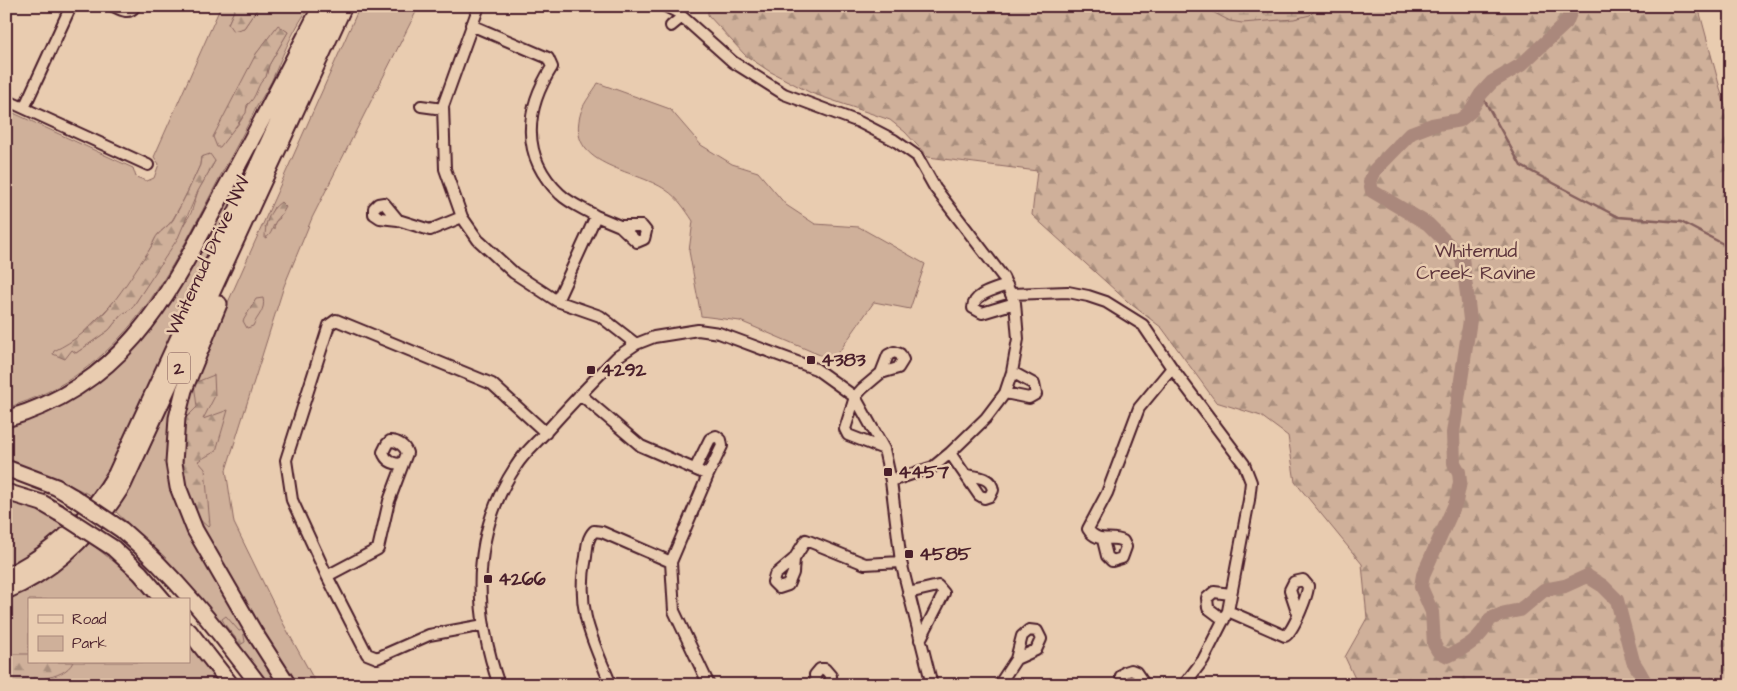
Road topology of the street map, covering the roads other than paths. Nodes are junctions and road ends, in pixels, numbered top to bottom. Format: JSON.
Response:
{"nodes":[{"id":1,"x":70,"y":6,"type":"edge"},
{"id":2,"x":113,"y":6,"type":"edge"},
{"id":3,"x":135,"y":6,"type":"edge"},
{"id":4,"x":321,"y":6,"type":"edge"},
{"id":5,"x":331,"y":6,"type":"edge"},
{"id":6,"x":344,"y":6,"type":"edge"},
{"id":7,"x":479,"y":6,"type":"edge"},
{"id":8,"x":665,"y":6,"type":"edge"},
{"id":9,"x":679,"y":11,"type":"edge"},
{"id":10,"x":471,"y":25,"type":"junction"},
{"id":11,"x":671,"y":26,"type":"dead end"},
{"id":12,"x":6,"y":100,"type":"edge"},
{"id":13,"x":300,"y":104,"type":"junction"},
{"id":14,"x":421,"y":106,"type":"dead end"},
{"id":15,"x":24,"y":108,"type":"junction"},
{"id":16,"x":443,"y":109,"type":"junction"},
{"id":17,"x":148,"y":165,"type":"dead end"},
{"id":18,"x":596,"y":216,"type":"junction"},
{"id":19,"x":462,"y":217,"type":"junction"},
{"id":20,"x":398,"y":220,"type":"dead end"},
{"id":21,"x":620,"y":226,"type":"dead end"},
{"id":22,"x":1011,"y":294,"type":"junction"},
{"id":23,"x":557,"y":301,"type":"junction"},
{"id":24,"x":636,"y":344,"type":"junction"},
{"id":25,"x":1172,"y":368,"type":"junction"},
{"id":26,"x":1012,"y":372,"type":"junction"},
{"id":27,"x":881,"y":373,"type":"dead end"},
{"id":28,"x":1005,"y":393,"type":"junction"},
{"id":29,"x":580,"y":394,"type":"junction"},
{"id":30,"x":855,"y":398,"type":"junction"},
{"id":31,"x":6,"y":419,"type":"edge"},
{"id":32,"x":546,"y":433,"type":"junction"},
{"id":33,"x":884,"y":449,"type":"junction"},
{"id":34,"x":950,"y":453,"type":"junction"},
{"id":35,"x":402,"y":464,"type":"dead end"},
{"id":36,"x":6,"y":468,"type":"edge"},
{"id":37,"x":695,"y":468,"type":"junction"},
{"id":38,"x":708,"y":475,"type":"junction"},
{"id":39,"x":966,"y":475,"type":"dead end"},
{"id":40,"x":891,"y":482,"type":"junction"},
{"id":41,"x":6,"y":492,"type":"edge"},
{"id":42,"x":1103,"y":540,"type":"dead end"},
{"id":43,"x":794,"y":559,"type":"dead end"},
{"id":44,"x":671,"y":562,"type":"junction"},
{"id":45,"x":902,"y":562,"type":"junction"},
{"id":46,"x":6,"y":576,"type":"edge"},
{"id":47,"x":327,"y":576,"type":"junction"},
{"id":48,"x":6,"y":591,"type":"edge"},
{"id":49,"x":908,"y":593,"type":"junction"},
{"id":50,"x":1232,"y":594,"type":"junction"},
{"id":51,"x":161,"y":598,"type":"edge"},
{"id":52,"x":1298,"y":614,"type":"dead end"},
{"id":53,"x":1226,"y":616,"type":"junction"},
{"id":54,"x":484,"y":625,"type":"junction"},
{"id":55,"x":190,"y":632,"type":"edge"},
{"id":56,"x":920,"y":640,"type":"junction"},
{"id":57,"x":1016,"y":659,"type":"dead end"},
{"id":58,"x":231,"y":685,"type":"edge"},
{"id":59,"x":259,"y":685,"type":"edge"},
{"id":60,"x":288,"y":685,"type":"edge"},
{"id":61,"x":499,"y":685,"type":"edge"},
{"id":62,"x":611,"y":685,"type":"edge"},
{"id":63,"x":710,"y":685,"type":"edge"},
{"id":64,"x":816,"y":685,"type":"edge"},
{"id":65,"x":830,"y":685,"type":"edge"},
{"id":66,"x":932,"y":685,"type":"edge"},
{"id":67,"x":999,"y":685,"type":"edge"},
{"id":68,"x":1124,"y":685,"type":"edge"},
{"id":69,"x":1145,"y":685,"type":"edge"},
{"id":70,"x":1184,"y":685,"type":"edge"}],
"edges":[{"from":1,"to":15,"type":"street"},
{"from":2,"to":3,"type":"street"},
{"from":4,"to":31,"type":"highway","name":"Whitemud Drive NW"},
{"from":5,"to":46,"type":"highway"},
{"from":6,"to":13,"type":"highway","name":"Whitemud Drive NW","number":"2"},
{"from":7,"to":10,"type":"street"},
{"from":8,"to":9,"type":"street"},
{"from":9,"to":11,"type":"street"},
{"from":9,"to":22,"type":"street"},
{"from":10,"to":16,"type":"street"},
{"from":10,"to":18,"type":"street"},
{"from":12,"to":15,"type":"street"},
{"from":13,"to":48,"type":"highway","name":"Whitemud Drive NW","number":"2"},
{"from":13,"to":60,"type":"highway"},
{"from":14,"to":16,"type":"street"},
{"from":15,"to":17,"type":"street"},
{"from":16,"to":19,"type":"street"},
{"from":18,"to":21,"type":"street"},
{"from":18,"to":23,"type":"street"},
{"from":19,"to":20,"type":"street"},
{"from":19,"to":23,"type":"street"},
{"from":22,"to":25,"type":"street"},
{"from":22,"to":26,"type":"street"},
{"from":23,"to":24,"type":"street"},
{"from":24,"to":29,"type":"street"},
{"from":24,"to":30,"type":"street"},
{"from":25,"to":42,"type":"street"},
{"from":25,"to":50,"type":"street"},
{"from":26,"to":28,"type":"street"},
{"from":26,"to":28,"type":"street"},
{"from":27,"to":30,"type":"street"},
{"from":28,"to":34,"type":"street"},
{"from":29,"to":32,"type":"street"},
{"from":29,"to":37,"type":"street"},
{"from":30,"to":33,"type":"street"},
{"from":30,"to":33,"type":"street"},
{"from":32,"to":47,"type":"street"},
{"from":32,"to":54,"type":"street"},
{"from":33,"to":40,"type":"street"},
{"from":34,"to":39,"type":"street"},
{"from":34,"to":40,"type":"street"},
{"from":35,"to":47,"type":"street"},
{"from":36,"to":59,"type":"highway","bridge":true},
{"from":37,"to":38,"type":"street"},
{"from":37,"to":38,"type":"street"},
{"from":38,"to":44,"type":"street"},
{"from":40,"to":45,"type":"street"},
{"from":41,"to":51,"type":"highway","bridge":true},
{"from":43,"to":45,"type":"street"},
{"from":44,"to":62,"type":"street"},
{"from":44,"to":63,"type":"street"},
{"from":45,"to":49,"type":"street"},
{"from":47,"to":54,"type":"street"},
{"from":49,"to":56,"type":"street"},
{"from":49,"to":56,"type":"street"},
{"from":50,"to":53,"type":"street"},
{"from":50,"to":53,"type":"street"},
{"from":52,"to":53,"type":"street"},
{"from":53,"to":70,"type":"street"},
{"from":54,"to":61,"type":"street"},
{"from":55,"to":58,"type":"highway"},
{"from":56,"to":66,"type":"street"},
{"from":57,"to":67,"type":"street"},
{"from":64,"to":65,"type":"street"},
{"from":68,"to":69,"type":"street"}]}
